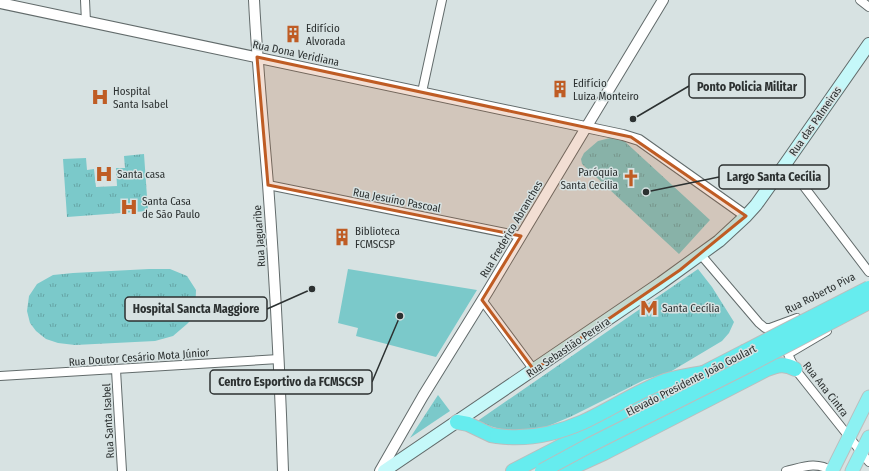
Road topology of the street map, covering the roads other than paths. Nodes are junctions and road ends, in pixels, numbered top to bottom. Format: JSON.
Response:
{"nodes":[{"id":1,"x":85,"y":0,"type":"edge"},
{"id":2,"x":254,"y":0,"type":"edge"},
{"id":3,"x":442,"y":0,"type":"edge"},
{"id":4,"x":664,"y":0,"type":"edge"},
{"id":5,"x":860,"y":0,"type":"edge"},
{"id":6,"x":0,"y":3,"type":"edge"},
{"id":7,"x":869,"y":7,"type":"edge"},
{"id":8,"x":86,"y":22,"type":"junction"},
{"id":9,"x":869,"y":44,"type":"edge"},
{"id":10,"x":257,"y":57,"type":"junction"},
{"id":11,"x":422,"y":92,"type":"junction"},
{"id":12,"x":587,"y":126,"type":"junction"},
{"id":13,"x":786,"y":163,"type":"junction"},
{"id":14,"x":268,"y":185,"type":"junction"},
{"id":15,"x":746,"y":216,"type":"junction"},
{"id":16,"x":521,"y":236,"type":"junction"},
{"id":17,"x":701,"y":255,"type":"junction"},
{"id":18,"x":869,"y":272,"type":"edge"},
{"id":19,"x":869,"y":280,"type":"edge"},
{"id":20,"x":869,"y":288,"type":"edge"},
{"id":21,"x":482,"y":300,"type":"junction"},
{"id":22,"x":869,"y":302,"type":"edge"},
{"id":23,"x":869,"y":308,"type":"edge"},
{"id":24,"x":789,"y":321,"type":"junction"},
{"id":25,"x":788,"y":354,"type":"junction"},
{"id":26,"x":279,"y":359,"type":"junction"},
{"id":27,"x":795,"y":369,"type":"junction"},
{"id":28,"x":116,"y":370,"type":"junction"},
{"id":29,"x":534,"y":370,"type":"junction"},
{"id":30,"x":704,"y":373,"type":"junction"},
{"id":31,"x":0,"y":376,"type":"edge"},
{"id":32,"x":869,"y":397,"type":"edge"},
{"id":33,"x":457,"y":422,"type":"junction"},
{"id":34,"x":445,"y":430,"type":"junction"},
{"id":35,"x":850,"y":436,"type":"junction"},
{"id":36,"x":869,"y":437,"type":"edge"},
{"id":37,"x":865,"y":457,"type":"edge"},
{"id":38,"x":122,"y":471,"type":"edge"},
{"id":39,"x":283,"y":471,"type":"edge"},
{"id":40,"x":380,"y":471,"type":"edge"},
{"id":41,"x":384,"y":471,"type":"edge"},
{"id":42,"x":399,"y":471,"type":"edge"},
{"id":43,"x":514,"y":471,"type":"edge"},
{"id":44,"x":542,"y":471,"type":"edge"},
{"id":45,"x":560,"y":471,"type":"edge"},
{"id":46,"x":786,"y":471,"type":"edge"},
{"id":47,"x":832,"y":471,"type":"edge"},
{"id":48,"x":852,"y":471,"type":"edge"}],
"edges":[{"from":1,"to":8,"type":"street"},
{"from":2,"to":10,"type":"street","name":"Rua Jaguaribe"},
{"from":3,"to":11,"type":"street"},
{"from":4,"to":12,"type":"street","name":"Rua Frederico Abranches"},
{"from":5,"to":7,"type":"street"},
{"from":6,"to":8,"type":"street","name":"Rua Dona Veridiana"},
{"from":8,"to":10,"type":"street","name":"Rua Dona Veridiana"},
{"from":9,"to":13,"type":"main road","name":"Rua das Palmeiras"},
{"from":10,"to":11,"type":"street","name":"Rua Dona Veridiana"},
{"from":10,"to":14,"type":"street","name":"Rua Jaguaribe"},
{"from":11,"to":12,"type":"street","name":"Rua Dona Veridiana"},
{"from":12,"to":15,"type":"street","name":"Rua Dona Veridiana"},
{"from":12,"to":16,"type":"street","name":"Rua Frederico Abranches"},
{"from":13,"to":15,"type":"main road","name":"Rua das Palmeiras"},
{"from":13,"to":18,"type":"street"},
{"from":14,"to":16,"type":"street","name":"Rua Jesuíno Pascoal"},
{"from":14,"to":26,"type":"street","name":"Rua Jaguaribe"},
{"from":15,"to":17,"type":"main road","name":"Rua Sebastião Pereira"},
{"from":16,"to":21,"type":"street","name":"Rua Frederico Abranches"},
{"from":17,"to":24,"type":"street","name":"Rua Roberto Piva"},
{"from":17,"to":29,"type":"main road","name":"Rua Sebastião Pereira"},
{"from":19,"to":24,"type":"street","name":"Rua Roberto Piva"},
{"from":20,"to":30,"type":"highway","name":"Elevado Presidente João Goulart","bridge":true},
{"from":21,"to":29,"type":"street"},
{"from":21,"to":40,"type":"street","name":"Rua Frederico Abranches"},
{"from":22,"to":44,"type":"highway","name":"Elevado Presidente João Goulart","bridge":true},
{"from":23,"to":25,"type":"street"},
{"from":24,"to":25,"type":"street","name":"Rua Ana Cintra"},
{"from":25,"to":27,"type":"street","name":"Rua Ana Cintra"},
{"from":26,"to":28,"type":"street","name":"Rua Doutor Cesário Mota Júnior"},
{"from":26,"to":39,"type":"street","name":"Rua Jaguaribe"},
{"from":27,"to":35,"type":"street","name":"Rua Ana Cintra"},
{"from":27,"to":45,"type":"highway"},
{"from":28,"to":31,"type":"street","name":"Rua Doutor Cesário Mota Júnior"},
{"from":28,"to":38,"type":"street","name":"Rua Santa Isabel"},
{"from":29,"to":33,"type":"main road","name":"Rua Sebastião Pereira"},
{"from":30,"to":33,"type":"highway","bridge":true},
{"from":30,"to":43,"type":"highway","name":"Elevado Presidente João Goulart"},
{"from":32,"to":35,"type":"main road"},
{"from":33,"to":34,"type":"main road","name":"Rua Sebastião Pereira"},
{"from":34,"to":41,"type":"main road","name":"Rua Sebastião Pereira"},
{"from":34,"to":42,"type":"main road"},
{"from":35,"to":37,"type":"street","name":"Rua Ana Cintra"},
{"from":35,"to":47,"type":"main road"},
{"from":36,"to":37,"type":"main road"},
{"from":37,"to":48,"type":"main road"},
{"from":46,"to":47,"type":"street"}]}
